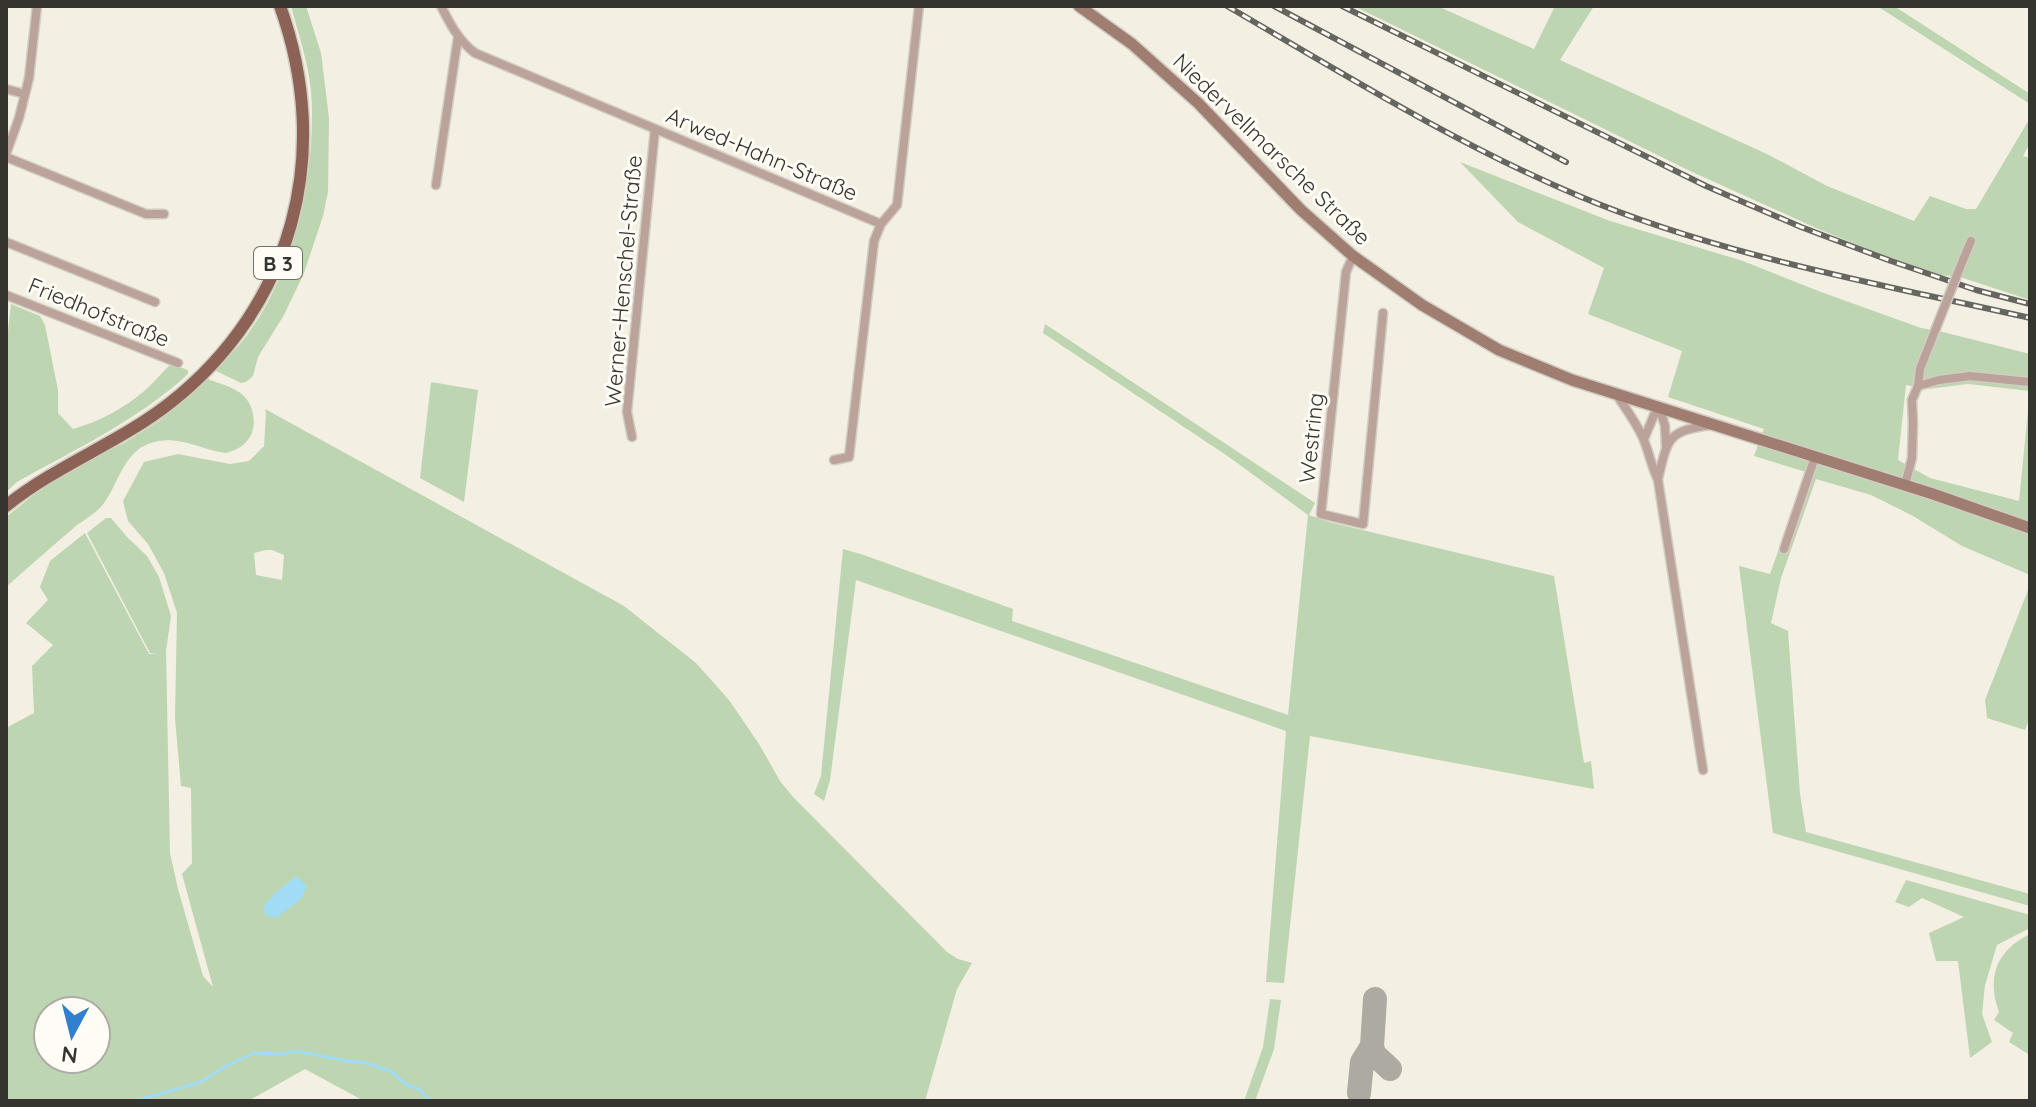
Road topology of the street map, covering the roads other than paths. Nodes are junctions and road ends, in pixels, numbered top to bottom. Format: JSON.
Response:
{"nodes":[{"id":1,"x":37,"y":6,"type":"edge"},
{"id":2,"x":280,"y":6,"type":"edge"},
{"id":3,"x":441,"y":6,"type":"edge"},
{"id":4,"x":919,"y":6,"type":"edge"},
{"id":5,"x":1079,"y":6,"type":"edge"},
{"id":6,"x":458,"y":37,"type":"junction"},
{"id":7,"x":6,"y":89,"type":"edge"},
{"id":8,"x":25,"y":94,"type":"junction"},
{"id":9,"x":655,"y":129,"type":"junction"},
{"id":10,"x":6,"y":155,"type":"edge"},
{"id":11,"x":436,"y":185,"type":"dead end"},
{"id":12,"x":164,"y":214,"type":"dead end"},
{"id":13,"x":881,"y":224,"type":"junction"},
{"id":14,"x":1971,"y":241,"type":"dead end"},
{"id":15,"x":6,"y":242,"type":"edge"},
{"id":16,"x":1353,"y":256,"type":"junction"},
{"id":17,"x":6,"y":295,"type":"edge"},
{"id":18,"x":155,"y":302,"type":"dead end"},
{"id":19,"x":1383,"y":313,"type":"dead end"},
{"id":20,"x":178,"y":363,"type":"dead end"},
{"id":21,"x":2030,"y":382,"type":"edge"},
{"id":22,"x":1918,"y":386,"type":"junction"},
{"id":23,"x":1616,"y":394,"type":"junction"},
{"id":24,"x":1660,"y":409,"type":"junction"},
{"id":25,"x":1712,"y":425,"type":"junction"},
{"id":26,"x":632,"y":437,"type":"dead end"},
{"id":27,"x":1644,"y":439,"type":"junction"},
{"id":28,"x":1666,"y":446,"type":"junction"},
{"id":29,"x":1815,"y":457,"type":"junction"},
{"id":30,"x":834,"y":460,"type":"dead end"},
{"id":31,"x":1658,"y":480,"type":"junction"},
{"id":32,"x":1905,"y":485,"type":"junction"},
{"id":33,"x":6,"y":506,"type":"edge"},
{"id":34,"x":2030,"y":528,"type":"edge"},
{"id":35,"x":1784,"y":549,"type":"dead end"},
{"id":36,"x":1703,"y":770,"type":"dead end"}],
"edges":[{"from":1,"to":8,"type":"street"},
{"from":2,"to":33,"type":"main road","number":"B 3"},
{"from":3,"to":6,"type":"street","name":"Arwed-Hahn-Straße"},
{"from":4,"to":13,"type":"street"},
{"from":5,"to":16,"type":"main road","name":"Niedervellmarsche Straße"},
{"from":6,"to":9,"type":"street","name":"Arwed-Hahn-Straße"},
{"from":6,"to":11,"type":"street"},
{"from":7,"to":8,"type":"street"},
{"from":8,"to":10,"type":"street"},
{"from":9,"to":13,"type":"street","name":"Arwed-Hahn-Straße"},
{"from":9,"to":26,"type":"street","name":"Werner-Henschel-Straße"},
{"from":10,"to":12,"type":"street"},
{"from":13,"to":30,"type":"street"},
{"from":14,"to":22,"type":"street","bridge":true},
{"from":15,"to":18,"type":"street"},
{"from":16,"to":19,"type":"street","name":"Westring"},
{"from":16,"to":23,"type":"main road","name":"Niedervellmarsche Straße"},
{"from":17,"to":20,"type":"street","name":"Friedhofstraße"},
{"from":21,"to":22,"type":"street"},
{"from":22,"to":32,"type":"street"},
{"from":23,"to":24,"type":"main road","name":"Niedervellmarsche Straße"},
{"from":23,"to":27,"type":"street"},
{"from":24,"to":25,"type":"main road","name":"Niedervellmarsche Straße"},
{"from":24,"to":27,"type":"street"},
{"from":24,"to":28,"type":"street"},
{"from":25,"to":28,"type":"street"},
{"from":25,"to":29,"type":"main road","name":"Niedervellmarsche Straße"},
{"from":27,"to":31,"type":"street"},
{"from":28,"to":31,"type":"street"},
{"from":29,"to":32,"type":"main road","name":"Niedervellmarsche Straße"},
{"from":29,"to":35,"type":"street"},
{"from":31,"to":36,"type":"street"},
{"from":32,"to":34,"type":"main road","name":"Niedervellmarsche Straße"}]}
